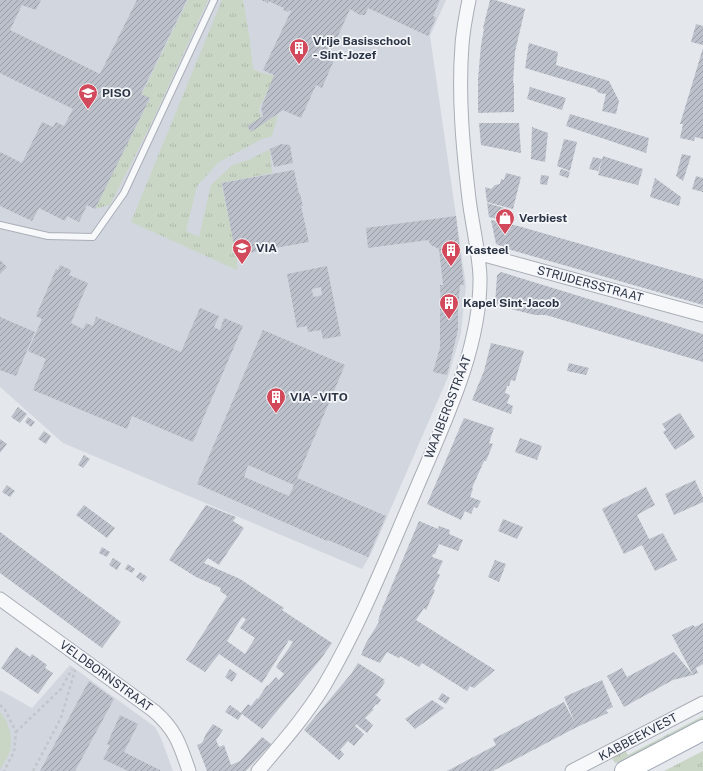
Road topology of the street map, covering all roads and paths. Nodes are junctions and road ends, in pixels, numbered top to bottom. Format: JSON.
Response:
{"nodes":[{"id":1,"x":214,"y":0,"type":"edge"},
{"id":2,"x":469,"y":0,"type":"edge"},
{"id":3,"x":0,"y":225,"type":"edge"},
{"id":4,"x":477,"y":253,"type":"junction"},
{"id":5,"x":703,"y":315,"type":"edge"},
{"id":6,"x":0,"y":599,"type":"edge"},
{"id":7,"x":79,"y":656,"type":"junction"},
{"id":8,"x":703,"y":703,"type":"edge"},
{"id":9,"x":0,"y":706,"type":"edge"},
{"id":10,"x":703,"y":730,"type":"edge"},
{"id":11,"x":16,"y":732,"type":"junction"},
{"id":12,"x":703,"y":740,"type":"edge"},
{"id":13,"x":4,"y":771,"type":"edge"},
{"id":14,"x":33,"y":771,"type":"edge"},
{"id":15,"x":189,"y":771,"type":"edge"},
{"id":16,"x":258,"y":771,"type":"edge"},
{"id":17,"x":572,"y":771,"type":"edge"},
{"id":18,"x":625,"y":771,"type":"edge"},
{"id":19,"x":644,"y":771,"type":"edge"}],
"edges":[{"from":1,"to":3,"type":"lane"},
{"from":2,"to":4,"type":"street","name":"WAAIBERGSTRAAT"},
{"from":4,"to":5,"type":"street","name":"STRIJDERSSTRAAT"},
{"from":4,"to":16,"type":"street","name":"WAAIBERGSTRAAT"},
{"from":6,"to":7,"type":"street","name":"VELDBORNSTRAAT"},
{"from":7,"to":11,"type":"path"},
{"from":7,"to":14,"type":"path"},
{"from":7,"to":15,"type":"street","name":"VELDBORNSTRAAT"},
{"from":8,"to":17,"type":"street","name":"KABBEEKVEST"},
{"from":9,"to":11,"type":"path"},
{"from":10,"to":18,"type":"main road","name":"KABBEEKVEST"},
{"from":11,"to":13,"type":"path"},
{"from":12,"to":19,"type":"main road"}]}
